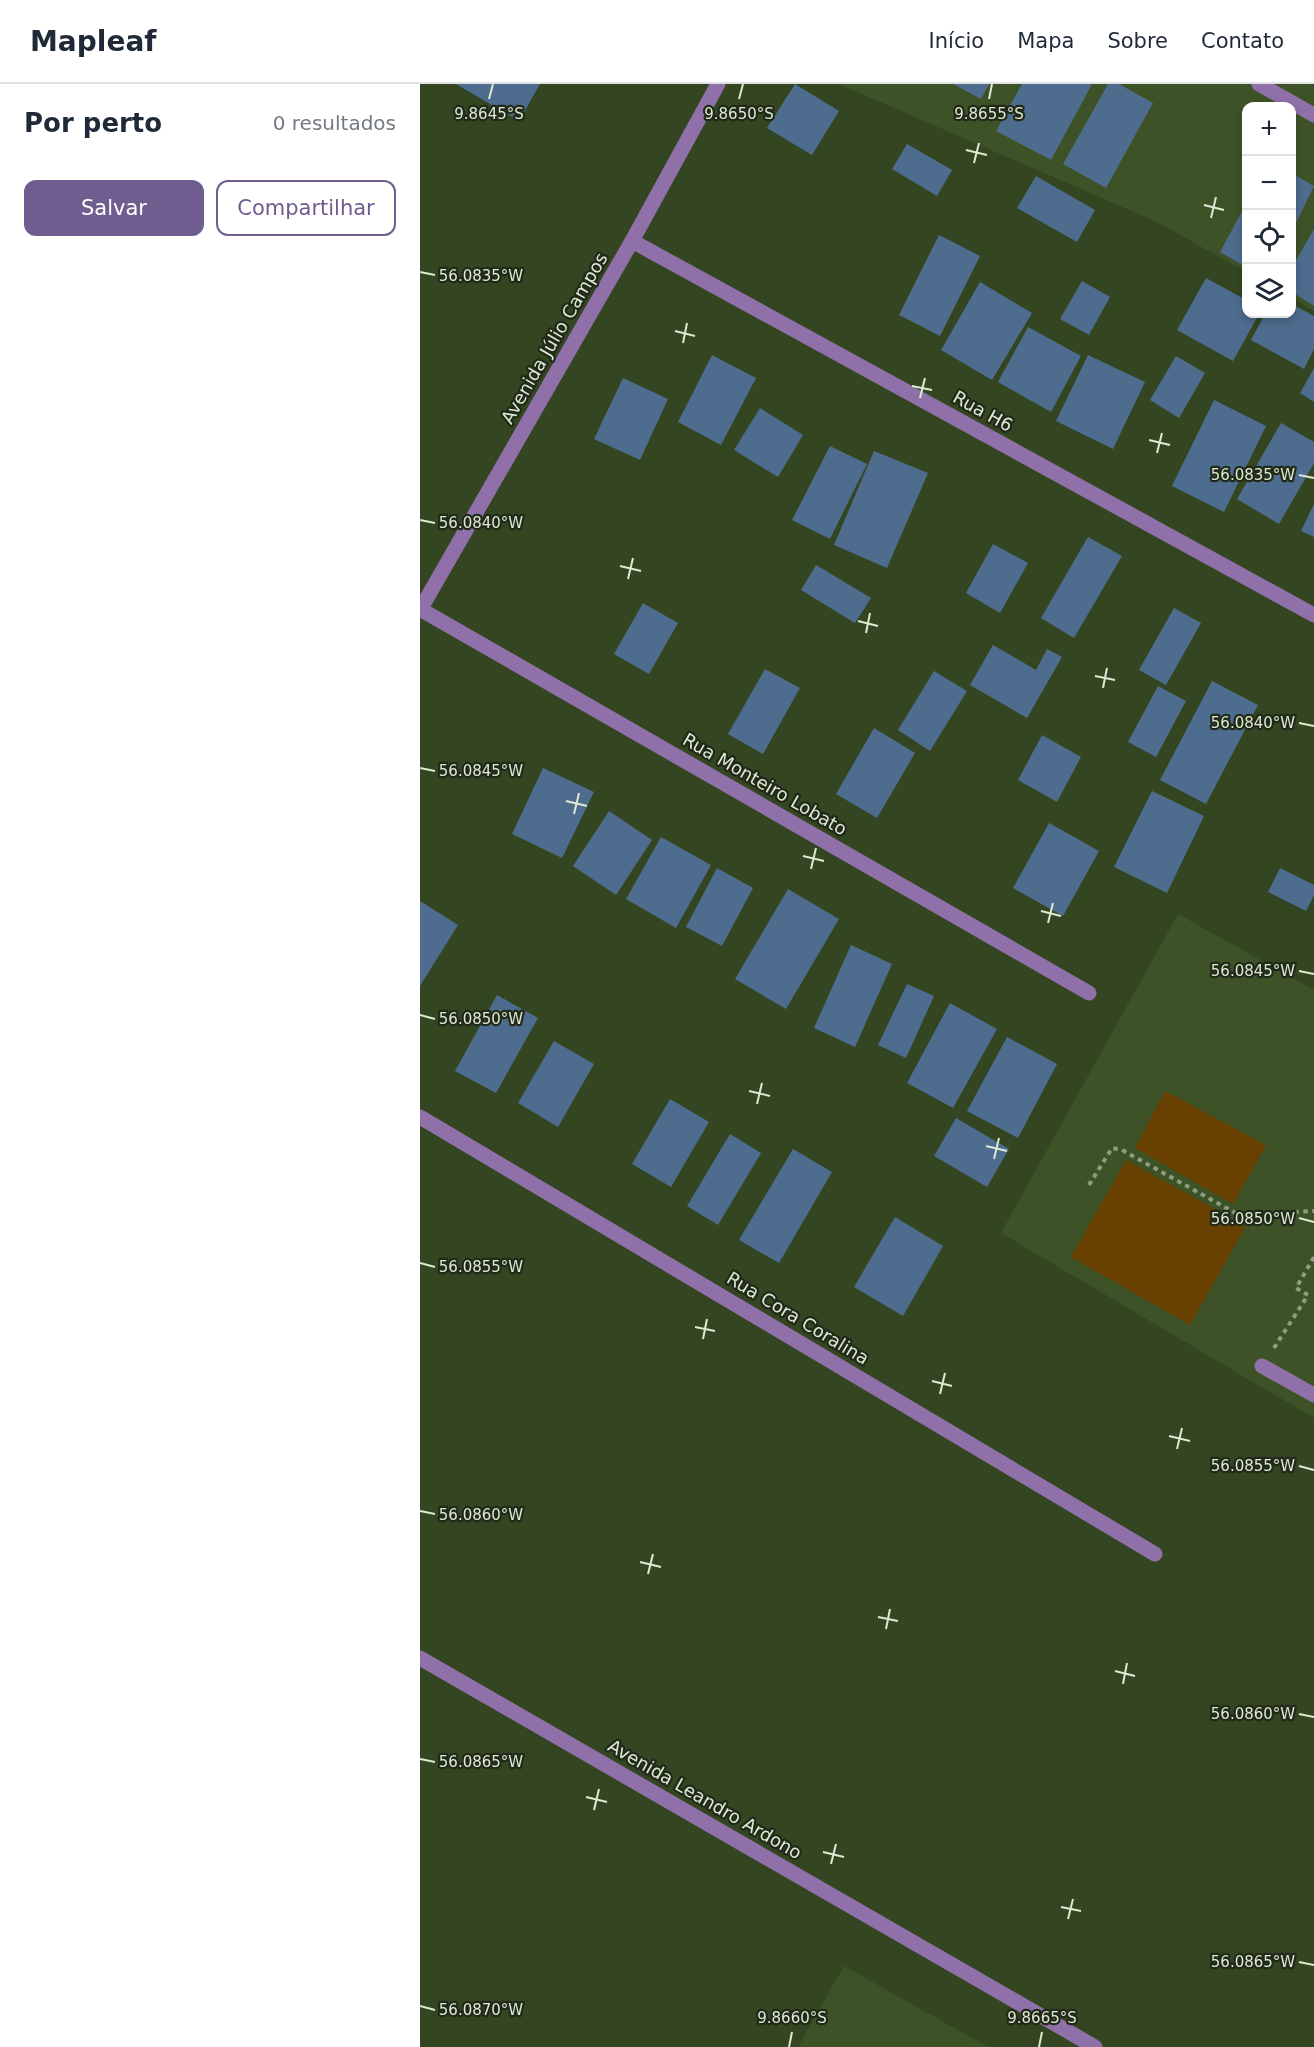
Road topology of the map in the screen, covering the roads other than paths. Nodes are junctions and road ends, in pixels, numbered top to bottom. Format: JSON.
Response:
{"nodes":[{"id":1,"x":718,"y":84,"type":"edge"},
{"id":2,"x":1259,"y":84,"type":"edge"},
{"id":3,"x":1314,"y":115,"type":"edge"},
{"id":4,"x":632,"y":241,"type":"junction"},
{"id":5,"x":420,"y":610,"type":"edge"},
{"id":6,"x":1314,"y":615,"type":"edge"},
{"id":7,"x":1089,"y":993,"type":"dead end"},
{"id":8,"x":420,"y":1117,"type":"edge"},
{"id":9,"x":1262,"y":1366,"type":"road end"},
{"id":10,"x":1314,"y":1395,"type":"edge"},
{"id":11,"x":1155,"y":1554,"type":"dead end"},
{"id":12,"x":420,"y":1658,"type":"edge"},
{"id":13,"x":1095,"y":2047,"type":"edge"}],
"edges":[{"from":1,"to":4,"type":"street","name":"Avenida Júlio Campos"},
{"from":2,"to":3,"type":"street"},
{"from":4,"to":5,"type":"street","name":"Avenida Júlio Campos"},
{"from":4,"to":6,"type":"street","name":"Rua H6"},
{"from":5,"to":7,"type":"street","name":"Rua Monteiro Lobato"},
{"from":8,"to":11,"type":"street","name":"Rua Cora Coralina"},
{"from":9,"to":10,"type":"street"},
{"from":12,"to":13,"type":"street","name":"Avenida Leandro Ardono"}]}
